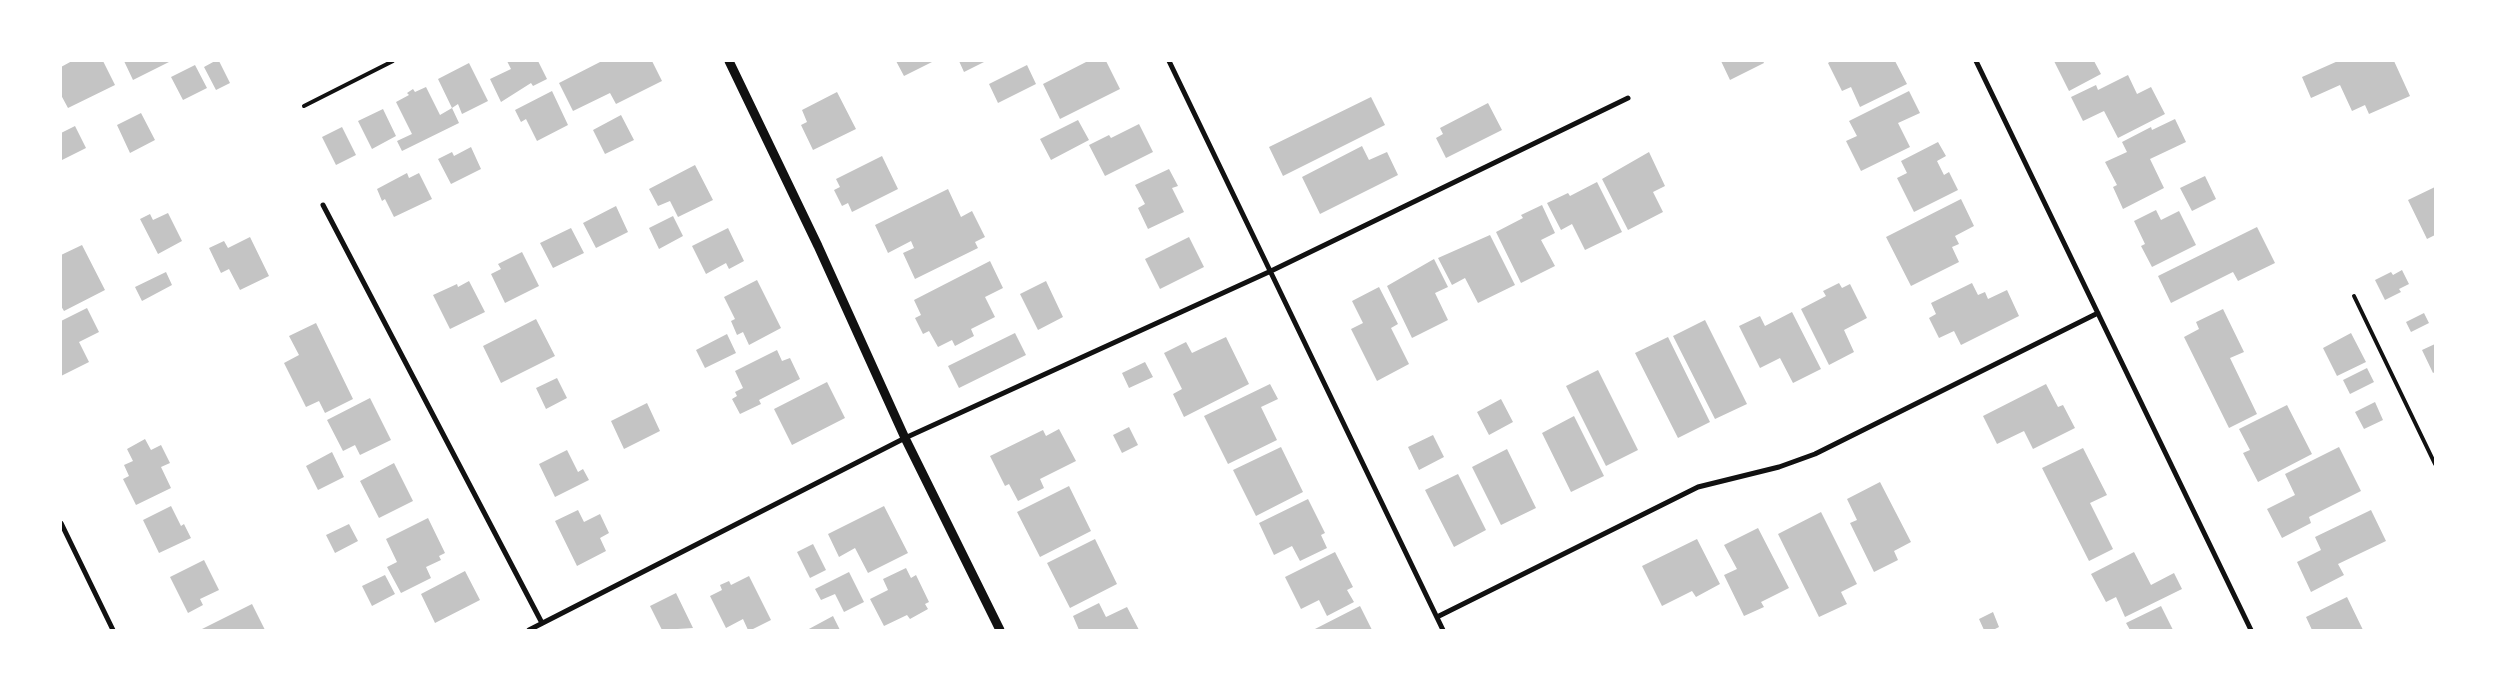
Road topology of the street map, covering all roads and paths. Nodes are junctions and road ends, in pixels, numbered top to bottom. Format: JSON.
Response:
{"nodes":[{"id":1,"x":393,"y":61,"type":"edge"},
{"id":2,"x":729,"y":61,"type":"edge"},
{"id":3,"x":1169,"y":61,"type":"edge"},
{"id":4,"x":1976,"y":61,"type":"edge"},
{"id":5,"x":1628,"y":98,"type":"dead end"},
{"id":6,"x":304,"y":106,"type":"dead end"},
{"id":7,"x":323,"y":205,"type":"dead end"},
{"id":8,"x":1271,"y":271,"type":"junction"},
{"id":9,"x":2354,"y":296,"type":"dead end"},
{"id":10,"x":2098,"y":313,"type":"junction"},
{"id":11,"x":905,"y":438,"type":"junction"},
{"id":12,"x":2435,"y":464,"type":"edge"},
{"id":13,"x":61,"y":523,"type":"edge"},
{"id":14,"x":1437,"y":617,"type":"junction"},
{"id":15,"x":542,"y":623,"type":"junction"},
{"id":16,"x":113,"y":630,"type":"edge"},
{"id":17,"x":529,"y":630,"type":"edge"},
{"id":18,"x":1000,"y":630,"type":"edge"},
{"id":19,"x":1443,"y":630,"type":"edge"},
{"id":20,"x":2251,"y":630,"type":"edge"}],
"edges":[{"from":1,"to":6,"type":"lane"},
{"from":2,"to":11,"type":"street"},
{"from":3,"to":8,"type":"street"},
{"from":4,"to":10,"type":"street"},
{"from":5,"to":8,"type":"street"},
{"from":7,"to":15,"type":"street"},
{"from":8,"to":11,"type":"street"},
{"from":8,"to":14,"type":"street"},
{"from":9,"to":12,"type":"lane"},
{"from":10,"to":14,"type":"street"},
{"from":10,"to":20,"type":"street"},
{"from":11,"to":15,"type":"street"},
{"from":11,"to":18,"type":"street"},
{"from":13,"to":16,"type":"street"},
{"from":14,"to":19,"type":"street"},
{"from":15,"to":17,"type":"street"}]}
